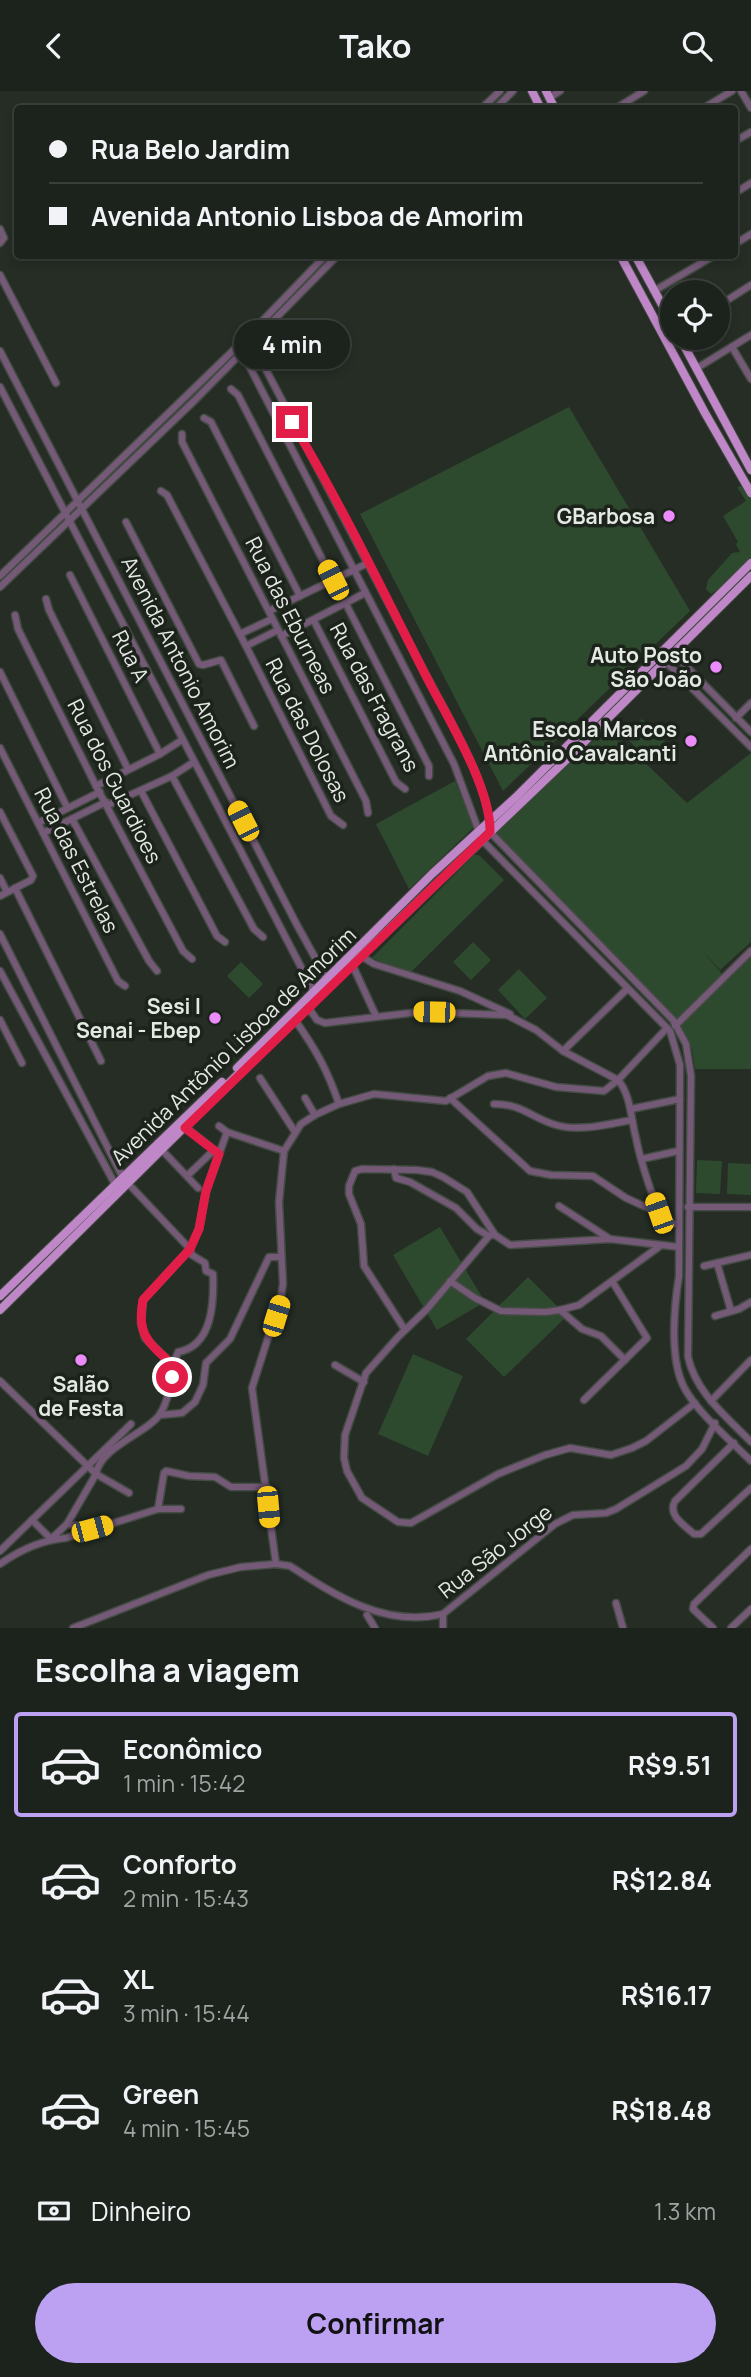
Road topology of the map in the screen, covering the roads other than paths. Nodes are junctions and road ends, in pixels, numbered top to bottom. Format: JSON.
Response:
{"nodes":[{"id":1,"x":500,"y":91,"type":"edge"},
{"id":2,"x":513,"y":91,"type":"edge"},
{"id":3,"x":560,"y":91,"type":"edge"},
{"id":4,"x":644,"y":91,"type":"edge"},
{"id":5,"x":732,"y":91,"type":"edge"},
{"id":6,"x":741,"y":91,"type":"edge"},
{"id":7,"x":547,"y":94,"type":"edge"},
{"id":8,"x":485,"y":105,"type":"edge"},
{"id":9,"x":499,"y":105,"type":"edge"},
{"id":10,"x":621,"y":105,"type":"edge"},
{"id":11,"x":709,"y":105,"type":"edge"},
{"id":12,"x":751,"y":108,"type":"edge"},
{"id":13,"x":0,"y":229,"type":"edge"},
{"id":14,"x":0,"y":243,"type":"edge"},
{"id":15,"x":322,"y":259,"type":"edge"},
{"id":16,"x":334,"y":259,"type":"edge"},
{"id":17,"x":622,"y":259,"type":"edge"},
{"id":18,"x":637,"y":259,"type":"edge"},
{"id":19,"x":708,"y":259,"type":"edge"},
{"id":20,"x":0,"y":275,"type":"edge"},
{"id":21,"x":751,"y":285,"type":"edge"},
{"id":22,"x":654,"y":291,"type":"junction"},
{"id":23,"x":730,"y":298,"type":"edge"},
{"id":24,"x":660,"y":302,"type":"edge"},
{"id":25,"x":660,"y":322,"type":"edge"},
{"id":26,"x":751,"y":335,"type":"edge"},
{"id":27,"x":252,"y":344,"type":"junction"},
{"id":28,"x":732,"y":347,"type":"junction"},
{"id":29,"x":675,"y":350,"type":"edge"},
{"id":30,"x":687,"y":350,"type":"edge"},
{"id":31,"x":0,"y":351,"type":"edge"},
{"id":32,"x":242,"y":352,"type":"junction"},
{"id":33,"x":697,"y":368,"type":"junction"},
{"id":34,"x":751,"y":379,"type":"edge"},
{"id":35,"x":56,"y":383,"type":"dead end"},
{"id":36,"x":0,"y":387,"type":"edge"},
{"id":37,"x":231,"y":389,"type":"dead end"},
{"id":38,"x":27,"y":404,"type":"junction"},
{"id":39,"x":13,"y":411,"type":"junction"},
{"id":40,"x":204,"y":418,"type":"dead end"},
{"id":41,"x":182,"y":434,"type":"dead end"},
{"id":42,"x":751,"y":470,"type":"edge"},
{"id":43,"x":161,"y":491,"type":"dead end"},
{"id":44,"x":751,"y":493,"type":"edge"},
{"id":45,"x":78,"y":501,"type":"junction"},
{"id":46,"x":82,"y":509,"type":"junction"},
{"id":47,"x":66,"y":513,"type":"junction"},
{"id":48,"x":70,"y":521,"type":"junction"},
{"id":49,"x":126,"y":522,"type":"dead end"},
{"id":50,"x":368,"y":562,"type":"junction"},
{"id":51,"x":751,"y":563,"type":"edge"},
{"id":52,"x":353,"y":570,"type":"junction"},
{"id":53,"x":70,"y":575,"type":"dead end"},
{"id":54,"x":0,"y":576,"type":"edge"},
{"id":55,"x":751,"y":576,"type":"edge"},
{"id":56,"x":333,"y":580,"type":"junction"},
{"id":57,"x":0,"y":587,"type":"edge"},
{"id":58,"x":365,"y":593,"type":"junction"},
{"id":59,"x":300,"y":596,"type":"junction"},
{"id":60,"x":46,"y":599,"type":"dead end"},
{"id":61,"x":346,"y":604,"type":"junction"},
{"id":62,"x":15,"y":615,"type":"dead end"},
{"id":63,"x":271,"y":615,"type":"junction"},
{"id":64,"x":314,"y":621,"type":"junction"},
{"id":65,"x":280,"y":633,"type":"junction"},
{"id":66,"x":240,"y":634,"type":"junction"},
{"id":67,"x":247,"y":646,"type":"junction"},
{"id":68,"x":670,"y":650,"type":"junction"},
{"id":69,"x":662,"y":658,"type":"junction"},
{"id":70,"x":0,"y":672,"type":"edge"},
{"id":71,"x":168,"y":676,"type":"junction"},
{"id":72,"x":154,"y":683,"type":"junction"},
{"id":73,"x":751,"y":703,"type":"edge"},
{"id":74,"x":736,"y":718,"type":"junction"},
{"id":75,"x":254,"y":726,"type":"dead end"},
{"id":76,"x":751,"y":732,"type":"edge"},
{"id":77,"x":456,"y":734,"type":"junction"},
{"id":78,"x":182,"y":740,"type":"junction"},
{"id":79,"x":442,"y":741,"type":"junction"},
{"id":80,"x":751,"y":747,"type":"edge"},
{"id":81,"x":0,"y":748,"type":"edge"},
{"id":82,"x":160,"y":754,"type":"junction"},
{"id":83,"x":194,"y":762,"type":"junction"},
{"id":84,"x":128,"y":769,"type":"junction"},
{"id":85,"x":172,"y":776,"type":"junction"},
{"id":86,"x":429,"y":776,"type":"dead end"},
{"id":87,"x":98,"y":789,"type":"junction"},
{"id":88,"x":405,"y":789,"type":"dead end"},
{"id":89,"x":141,"y":791,"type":"junction"},
{"id":90,"x":232,"y":800,"type":"junction"},
{"id":91,"x":107,"y":804,"type":"junction"},
{"id":92,"x":67,"y":807,"type":"junction"},
{"id":93,"x":218,"y":808,"type":"junction"},
{"id":94,"x":0,"y":812,"type":"edge"},
{"id":95,"x":368,"y":813,"type":"dead end"},
{"id":96,"x":72,"y":819,"type":"junction"},
{"id":97,"x":491,"y":820,"type":"junction"},
{"id":98,"x":38,"y":823,"type":"junction"},
{"id":99,"x":343,"y":825,"type":"dead end"},
{"id":100,"x":480,"y":830,"type":"junction"},
{"id":101,"x":490,"y":832,"type":"junction"},
{"id":102,"x":43,"y":833,"type":"junction"},
{"id":103,"x":482,"y":840,"type":"junction"},
{"id":104,"x":0,"y":878,"type":"edge"},
{"id":105,"x":11,"y":890,"type":"junction"},
{"id":106,"x":0,"y":895,"type":"edge"},
{"id":107,"x":297,"y":925,"type":"junction"},
{"id":108,"x":282,"y":932,"type":"junction"},
{"id":109,"x":0,"y":935,"type":"edge"},
{"id":110,"x":263,"y":937,"type":"dead end"},
{"id":111,"x":225,"y":942,"type":"dead end"},
{"id":112,"x":751,"y":951,"type":"edge"},
{"id":113,"x":361,"y":956,"type":"junction"},
{"id":114,"x":192,"y":959,"type":"dead end"},
{"id":115,"x":352,"y":964,"type":"junction"},
{"id":116,"x":0,"y":971,"type":"edge"},
{"id":117,"x":157,"y":971,"type":"dead end"},
{"id":118,"x":329,"y":983,"type":"junction"},
{"id":119,"x":125,"y":986,"type":"dead end"},
{"id":120,"x":627,"y":989,"type":"junction"},
{"id":121,"x":316,"y":995,"type":"junction"},
{"id":122,"x":308,"y":1007,"type":"junction"},
{"id":123,"x":376,"y":1016,"type":"junction"},
{"id":124,"x":517,"y":1019,"type":"junction"},
{"id":125,"x":0,"y":1020,"type":"edge"},
{"id":126,"x":295,"y":1020,"type":"junction"},
{"id":127,"x":676,"y":1024,"type":"junction"},
{"id":128,"x":669,"y":1030,"type":"junction"},
{"id":129,"x":58,"y":1046,"type":"junction"},
{"id":130,"x":563,"y":1051,"type":"junction"},
{"id":131,"x":43,"y":1053,"type":"junction"},
{"id":132,"x":101,"y":1061,"type":"dead end"},
{"id":133,"x":22,"y":1063,"type":"dead end"},
{"id":134,"x":260,"y":1078,"type":"dead end"},
{"id":135,"x":618,"y":1080,"type":"junction"},
{"id":136,"x":305,"y":1098,"type":"dead end"},
{"id":137,"x":450,"y":1098,"type":"junction"},
{"id":138,"x":680,"y":1099,"type":"junction"},
{"id":139,"x":339,"y":1104,"type":"junction"},
{"id":140,"x":494,"y":1104,"type":"dead end"},
{"id":141,"x":631,"y":1109,"type":"junction"},
{"id":142,"x":316,"y":1115,"type":"junction"},
{"id":143,"x":632,"y":1120,"type":"junction"},
{"id":144,"x":219,"y":1126,"type":"dead end"},
{"id":145,"x":185,"y":1128,"type":"junction"},
{"id":146,"x":227,"y":1132,"type":"junction"},
{"id":147,"x":295,"y":1132,"type":"junction"},
{"id":148,"x":162,"y":1150,"type":"junction"},
{"id":149,"x":284,"y":1151,"type":"junction"},
{"id":150,"x":678,"y":1151,"type":"junction"},
{"id":151,"x":216,"y":1153,"type":"junction"},
{"id":152,"x":642,"y":1159,"type":"junction"},
{"id":153,"x":394,"y":1169,"type":"junction"},
{"id":154,"x":187,"y":1176,"type":"junction"},
{"id":155,"x":125,"y":1181,"type":"junction"},
{"id":156,"x":117,"y":1187,"type":"junction"},
{"id":157,"x":198,"y":1188,"type":"dead end"},
{"id":158,"x":559,"y":1206,"type":"dead end"},
{"id":159,"x":688,"y":1207,"type":"junction"},
{"id":160,"x":751,"y":1207,"type":"edge"},
{"id":161,"x":659,"y":1213,"type":"junction"},
{"id":162,"x":678,"y":1224,"type":"junction"},
{"id":163,"x":492,"y":1235,"type":"junction"},
{"id":164,"x":610,"y":1239,"type":"junction"},
{"id":165,"x":660,"y":1246,"type":"junction"},
{"id":166,"x":679,"y":1247,"type":"junction"},
{"id":167,"x":190,"y":1249,"type":"junction"},
{"id":168,"x":751,"y":1255,"type":"edge"},
{"id":169,"x":281,"y":1257,"type":"junction"},
{"id":170,"x":717,"y":1263,"type":"junction"},
{"id":171,"x":704,"y":1266,"type":"dead end"},
{"id":172,"x":679,"y":1276,"type":"junction"},
{"id":173,"x":689,"y":1276,"type":"junction"},
{"id":174,"x":450,"y":1280,"type":"junction"},
{"id":175,"x":612,"y":1282,"type":"junction"},
{"id":176,"x":0,"y":1296,"type":"edge"},
{"id":177,"x":751,"y":1302,"type":"edge"},
{"id":178,"x":0,"y":1310,"type":"edge"},
{"id":179,"x":560,"y":1310,"type":"junction"},
{"id":180,"x":732,"y":1311,"type":"junction"},
{"id":181,"x":715,"y":1316,"type":"dead end"},
{"id":182,"x":405,"y":1330,"type":"junction"},
{"id":183,"x":625,"y":1360,"type":"junction"},
{"id":184,"x":751,"y":1360,"type":"edge"},
{"id":185,"x":173,"y":1365,"type":"junction"},
{"id":186,"x":335,"y":1366,"type":"dead end"},
{"id":187,"x":0,"y":1381,"type":"edge"},
{"id":188,"x":364,"y":1382,"type":"junction"},
{"id":189,"x":584,"y":1400,"type":"dead end"},
{"id":190,"x":711,"y":1401,"type":"junction"},
{"id":191,"x":695,"y":1403,"type":"junction"},
{"id":192,"x":160,"y":1415,"type":"junction"},
{"id":193,"x":715,"y":1423,"type":"junction"},
{"id":194,"x":131,"y":1424,"type":"dead end"},
{"id":195,"x":751,"y":1442,"type":"edge"},
{"id":196,"x":734,"y":1443,"type":"junction"},
{"id":197,"x":749,"y":1457,"type":"edge"},
{"id":198,"x":87,"y":1466,"type":"junction"},
{"id":199,"x":96,"y":1474,"type":"junction"},
{"id":200,"x":267,"y":1487,"type":"junction"},
{"id":201,"x":751,"y":1488,"type":"edge"},
{"id":202,"x":129,"y":1493,"type":"dead end"},
{"id":203,"x":158,"y":1509,"type":"junction"},
{"id":204,"x":181,"y":1509,"type":"dead end"},
{"id":205,"x":32,"y":1520,"type":"junction"},
{"id":206,"x":67,"y":1524,"type":"junction"},
{"id":207,"x":92,"y":1529,"type":"junction"},
{"id":208,"x":51,"y":1539,"type":"junction"},
{"id":209,"x":751,"y":1549,"type":"edge"},
{"id":210,"x":0,"y":1551,"type":"edge"},
{"id":211,"x":0,"y":1564,"type":"edge"},
{"id":212,"x":276,"y":1564,"type":"junction"},
{"id":213,"x":616,"y":1603,"type":"dead end"},
{"id":214,"x":751,"y":1609,"type":"edge"},
{"id":215,"x":443,"y":1614,"type":"junction"},
{"id":216,"x":367,"y":1615,"type":"junction"},
{"id":217,"x":74,"y":1628,"type":"edge"},
{"id":218,"x":375,"y":1628,"type":"edge"},
{"id":219,"x":443,"y":1628,"type":"edge"},
{"id":220,"x":623,"y":1628,"type":"edge"},
{"id":221,"x":713,"y":1628,"type":"edge"},
{"id":222,"x":731,"y":1628,"type":"edge"}],
"edges":[{"from":1,"to":8,"type":"street"},
{"from":2,"to":9,"type":"street"},
{"from":3,"to":7,"type":"street"},
{"from":4,"to":10,"type":"street"},
{"from":5,"to":11,"type":"street"},
{"from":6,"to":12,"type":"street"},
{"from":13,"to":14,"type":"street"},
{"from":15,"to":45,"type":"street"},
{"from":16,"to":27,"type":"street"},
{"from":17,"to":25,"type":"main road"},
{"from":18,"to":22,"type":"main road"},
{"from":19,"to":22,"type":"street"},
{"from":20,"to":35,"type":"street"},
{"from":21,"to":23,"type":"street"},
{"from":22,"to":24,"type":"main road"},
{"from":26,"to":28,"type":"street"},
{"from":27,"to":32,"type":"street"},
{"from":27,"to":50,"type":"street"},
{"from":28,"to":33,"type":"street"},
{"from":28,"to":34,"type":"street"},
{"from":29,"to":44,"type":"main road"},
{"from":30,"to":33,"type":"main road"},
{"from":31,"to":38,"type":"street","name":"Avenida Antonio Amorim"},
{"from":32,"to":46,"type":"street"},
{"from":32,"to":52,"type":"street"},
{"from":33,"to":42,"type":"main road"},
{"from":36,"to":39,"type":"street","name":"Avenida Antonio Amorim"},
{"from":37,"to":56,"type":"street"},
{"from":38,"to":39,"type":"street"},
{"from":38,"to":45,"type":"street","name":"Avenida Antonio Amorim"},
{"from":39,"to":47,"type":"street","name":"Avenida Antonio Amorim"},
{"from":40,"to":59,"type":"street"},
{"from":41,"to":63,"type":"street","name":"Rua das Eburneas"},
{"from":43,"to":66,"type":"street","name":"Rua das Dolosas"},
{"from":45,"to":46,"type":"street","name":"Avenida Antonio Amorim"},
{"from":45,"to":47,"type":"street"},
{"from":46,"to":48,"type":"street"},
{"from":46,"to":71,"type":"street","name":"Avenida Antonio Amorim"},
{"from":47,"to":48,"type":"street","name":"Avenida Antonio Amorim"},
{"from":47,"to":54,"type":"street"},
{"from":48,"to":57,"type":"street"},
{"from":48,"to":72,"type":"street","name":"Avenida Antonio Amorim"},
{"from":49,"to":75,"type":"street"},
{"from":50,"to":52,"type":"street"},
{"from":50,"to":77,"type":"street"},
{"from":51,"to":68,"type":"main road"},
{"from":52,"to":56,"type":"street"},
{"from":52,"to":58,"type":"street"},
{"from":53,"to":82,"type":"street","name":"Rua A"},
{"from":55,"to":68,"type":"main road"},
{"from":56,"to":59,"type":"street"},
{"from":58,"to":61,"type":"street","name":"Rua das Dolosas"},
{"from":58,"to":79,"type":"street"},
{"from":59,"to":63,"type":"street"},
{"from":60,"to":84,"type":"street"},
{"from":61,"to":64,"type":"street","name":"Rua das Dolosas"},
{"from":61,"to":86,"type":"street"},
{"from":62,"to":87,"type":"street","name":"Rua dos Guardioes"},
{"from":63,"to":65,"type":"street","name":"Rua das Eburneas"},
{"from":63,"to":66,"type":"street"},
{"from":64,"to":65,"type":"street","name":"Rua das Dolosas"},
{"from":64,"to":88,"type":"street","name":"Rua das Fragrans"},
{"from":65,"to":67,"type":"street","name":"Rua das Dolosas"},
{"from":65,"to":95,"type":"street","name":"Rua das Eburneas"},
{"from":66,"to":67,"type":"street","name":"Rua das Dolosas"},
{"from":67,"to":99,"type":"street","name":"Rua das Dolosas"},
{"from":68,"to":69,"type":"main road"},
{"from":68,"to":74,"type":"street"},
{"from":69,"to":80,"type":"street"},
{"from":69,"to":97,"type":"main road","name":"Avenida Antônio Lisboa de Amorim"},
{"from":69,"to":101,"type":"main road","name":"Avenida Antônio Lisboa de Amorim"},
{"from":70,"to":92,"type":"street"},
{"from":71,"to":72,"type":"street"},
{"from":71,"to":90,"type":"street","name":"Avenida Antonio Amorim"},
{"from":72,"to":78,"type":"street","name":"Avenida Antonio Amorim"},
{"from":73,"to":74,"type":"street"},
{"from":74,"to":76,"type":"street"},
{"from":77,"to":79,"type":"street"},
{"from":77,"to":97,"type":"street"},
{"from":78,"to":82,"type":"street","name":"Avenida Antonio Amorim"},
{"from":78,"to":83,"type":"street","name":"Avenida Antonio Amorim"},
{"from":79,"to":100,"type":"street"},
{"from":81,"to":98,"type":"street","name":"Rua das Estrelas"},
{"from":82,"to":84,"type":"street","name":"Avenida Antonio Amorim"},
{"from":83,"to":85,"type":"street","name":"Avenida Antonio Amorim"},
{"from":83,"to":93,"type":"street","name":"Avenida Antonio Amorim"},
{"from":84,"to":87,"type":"street","name":"Avenida Antonio Amorim"},
{"from":85,"to":89,"type":"street","name":"Avenida Antonio Amorim"},
{"from":85,"to":110,"type":"street"},
{"from":87,"to":91,"type":"street","name":"Rua dos Guardioes"},
{"from":87,"to":92,"type":"street","name":"Avenida Antonio Amorim"},
{"from":89,"to":91,"type":"street","name":"Avenida Antonio Amorim"},
{"from":89,"to":111,"type":"street"},
{"from":90,"to":93,"type":"street"},
{"from":90,"to":107,"type":"street","name":"Avenida Antonio Amorim"},
{"from":91,"to":96,"type":"street","name":"Avenida Antonio Amorim"},
{"from":91,"to":114,"type":"street","name":"Rua dos Guardioes"},
{"from":92,"to":98,"type":"street","name":"Avenida Antonio Amorim"},
{"from":93,"to":108,"type":"street","name":"Avenida Antonio Amorim"},
{"from":94,"to":105,"type":"street"},
{"from":96,"to":102,"type":"street","name":"Avenida Antonio Amorim"},
{"from":96,"to":117,"type":"street"},
{"from":97,"to":100,"type":"main road","name":"Avenida Antônio Lisboa de Amorim"},
{"from":97,"to":101,"type":"street"},
{"from":98,"to":102,"type":"street","name":"Rua das Estrelas"},
{"from":100,"to":103,"type":"street"},
{"from":100,"to":118,"type":"main road","name":"Avenida Antônio Lisboa de Amorim"},
{"from":101,"to":103,"type":"main road","name":"Avenida Antônio Lisboa de Amorim"},
{"from":101,"to":127,"type":"street"},
{"from":102,"to":119,"type":"street","name":"Rua das Estrelas"},
{"from":103,"to":113,"type":"main road","name":"Avenida Antônio Lisboa de Amorim"},
{"from":103,"to":120,"type":"street"},
{"from":104,"to":105,"type":"street"},
{"from":105,"to":106,"type":"street"},
{"from":105,"to":132,"type":"street"},
{"from":107,"to":108,"type":"street"},
{"from":107,"to":118,"type":"street","name":"Avenida Antonio Amorim"},
{"from":108,"to":121,"type":"street","name":"Avenida Antonio Amorim"},
{"from":109,"to":129,"type":"street"},
{"from":112,"to":127,"type":"street"},
{"from":113,"to":115,"type":"main road","name":"Avenida Antônio Lisboa de Amorim"},
{"from":113,"to":124,"type":"street"},
{"from":115,"to":118,"type":"main road","name":"Avenida Antônio Lisboa de Amorim"},
{"from":115,"to":123,"type":"street"},
{"from":116,"to":131,"type":"street"},
{"from":118,"to":121,"type":"main road","name":"Avenida Antônio Lisboa de Amorim"},
{"from":120,"to":128,"type":"street"},
{"from":120,"to":130,"type":"street"},
{"from":121,"to":122,"type":"main road","name":"Avenida Antônio Lisboa de Amorim"},
{"from":121,"to":155,"type":"main road","name":"Avenida Antônio Lisboa de Amorim"},
{"from":122,"to":123,"type":"street"},
{"from":122,"to":126,"type":"main road","name":"Avenida Antônio Lisboa de Amorim"},
{"from":123,"to":124,"type":"street"},
{"from":124,"to":130,"type":"street"},
{"from":125,"to":133,"type":"street"},
{"from":126,"to":139,"type":"street"},
{"from":126,"to":145,"type":"main road","name":"Avenida Antônio Lisboa de Amorim"},
{"from":127,"to":128,"type":"street"},
{"from":127,"to":159,"type":"street"},
{"from":128,"to":135,"type":"street"},
{"from":128,"to":138,"type":"street"},
{"from":129,"to":131,"type":"street"},
{"from":129,"to":155,"type":"street"},
{"from":130,"to":135,"type":"street"},
{"from":131,"to":156,"type":"street"},
{"from":134,"to":147,"type":"street"},
{"from":135,"to":137,"type":"street"},
{"from":135,"to":141,"type":"street"},
{"from":136,"to":142,"type":"street"},
{"from":137,"to":139,"type":"street"},
{"from":137,"to":161,"type":"street"},
{"from":138,"to":141,"type":"street"},
{"from":138,"to":150,"type":"street"},
{"from":139,"to":142,"type":"street"},
{"from":140,"to":143,"type":"street"},
{"from":141,"to":143,"type":"street"},
{"from":142,"to":147,"type":"street"},
{"from":143,"to":152,"type":"street"},
{"from":144,"to":146,"type":"street"},
{"from":145,"to":148,"type":"main road","name":"Avenida Antônio Lisboa de Amorim"},
{"from":145,"to":151,"type":"street"},
{"from":146,"to":149,"type":"street"},
{"from":146,"to":151,"type":"street"},
{"from":147,"to":149,"type":"street"},
{"from":148,"to":154,"type":"street"},
{"from":148,"to":155,"type":"main road","name":"Avenida Antônio Lisboa de Amorim"},
{"from":149,"to":169,"type":"street"},
{"from":150,"to":152,"type":"street"},
{"from":150,"to":162,"type":"street"},
{"from":151,"to":154,"type":"street"},
{"from":151,"to":167,"type":"street"},
{"from":152,"to":161,"type":"street"},
{"from":153,"to":163,"type":"street"},
{"from":153,"to":163,"type":"street"},
{"from":153,"to":182,"type":"street"},
{"from":154,"to":157,"type":"street"},
{"from":155,"to":156,"type":"main road","name":"Avenida Antônio Lisboa de Amorim"},
{"from":155,"to":167,"type":"street"},
{"from":156,"to":176,"type":"main road","name":"Avenida Antônio Lisboa de Amorim"},
{"from":156,"to":178,"type":"main road","name":"Avenida Antônio Lisboa de Amorim"},
{"from":158,"to":164,"type":"street"},
{"from":159,"to":160,"type":"street"},
{"from":159,"to":173,"type":"street"},
{"from":161,"to":162,"type":"street"},
{"from":162,"to":166,"type":"street"},
{"from":163,"to":164,"type":"street"},
{"from":163,"to":174,"type":"street"},
{"from":164,"to":165,"type":"street"},
{"from":165,"to":166,"type":"street"},
{"from":165,"to":175,"type":"street"},
{"from":166,"to":172,"type":"street"},
{"from":167,"to":185,"type":"street"},
{"from":167,"to":185,"type":"street"},
{"from":168,"to":170,"type":"street"},
{"from":169,"to":192,"type":"street"},
{"from":169,"to":200,"type":"street"},
{"from":170,"to":171,"type":"street"},
{"from":170,"to":180,"type":"street"},
{"from":172,"to":173,"type":"street"},
{"from":172,"to":191,"type":"street"},
{"from":173,"to":190,"type":"street"},
{"from":174,"to":179,"type":"street"},
{"from":174,"to":182,"type":"street"},
{"from":175,"to":179,"type":"street"},
{"from":175,"to":183,"type":"street"},
{"from":177,"to":180,"type":"street"},
{"from":179,"to":183,"type":"street"},
{"from":180,"to":181,"type":"street"},
{"from":182,"to":188,"type":"street"},
{"from":183,"to":189,"type":"street"},
{"from":184,"to":190,"type":"street"},
{"from":185,"to":192,"type":"street"},
{"from":186,"to":188,"type":"street"},
{"from":187,"to":198,"type":"street"},
{"from":188,"to":191,"type":"street"},
{"from":190,"to":195,"type":"street"},
{"from":191,"to":193,"type":"street"},
{"from":192,"to":199,"type":"street"},
{"from":193,"to":196,"type":"street"},
{"from":193,"to":215,"type":"street","name":"Rua São Jorge"},
{"from":194,"to":198,"type":"street"},
{"from":196,"to":197,"type":"street"},
{"from":196,"to":201,"type":"street"},
{"from":198,"to":199,"type":"street"},
{"from":198,"to":205,"type":"street"},
{"from":199,"to":202,"type":"street"},
{"from":199,"to":206,"type":"street"},
{"from":200,"to":203,"type":"street"},
{"from":200,"to":212,"type":"street"},
{"from":203,"to":204,"type":"street"},
{"from":203,"to":207,"type":"street"},
{"from":205,"to":208,"type":"street"},
{"from":205,"to":210,"type":"street"},
{"from":206,"to":207,"type":"street"},
{"from":206,"to":208,"type":"street"},
{"from":207,"to":208,"type":"street"},
{"from":208,"to":211,"type":"street"},
{"from":209,"to":221,"type":"street"},
{"from":212,"to":216,"type":"street"},
{"from":212,"to":217,"type":"street"},
{"from":213,"to":220,"type":"street"},
{"from":214,"to":222,"type":"street"},
{"from":215,"to":216,"type":"street"},
{"from":215,"to":219,"type":"street","name":"Rua São Jorge"},
{"from":216,"to":218,"type":"street"}]}
